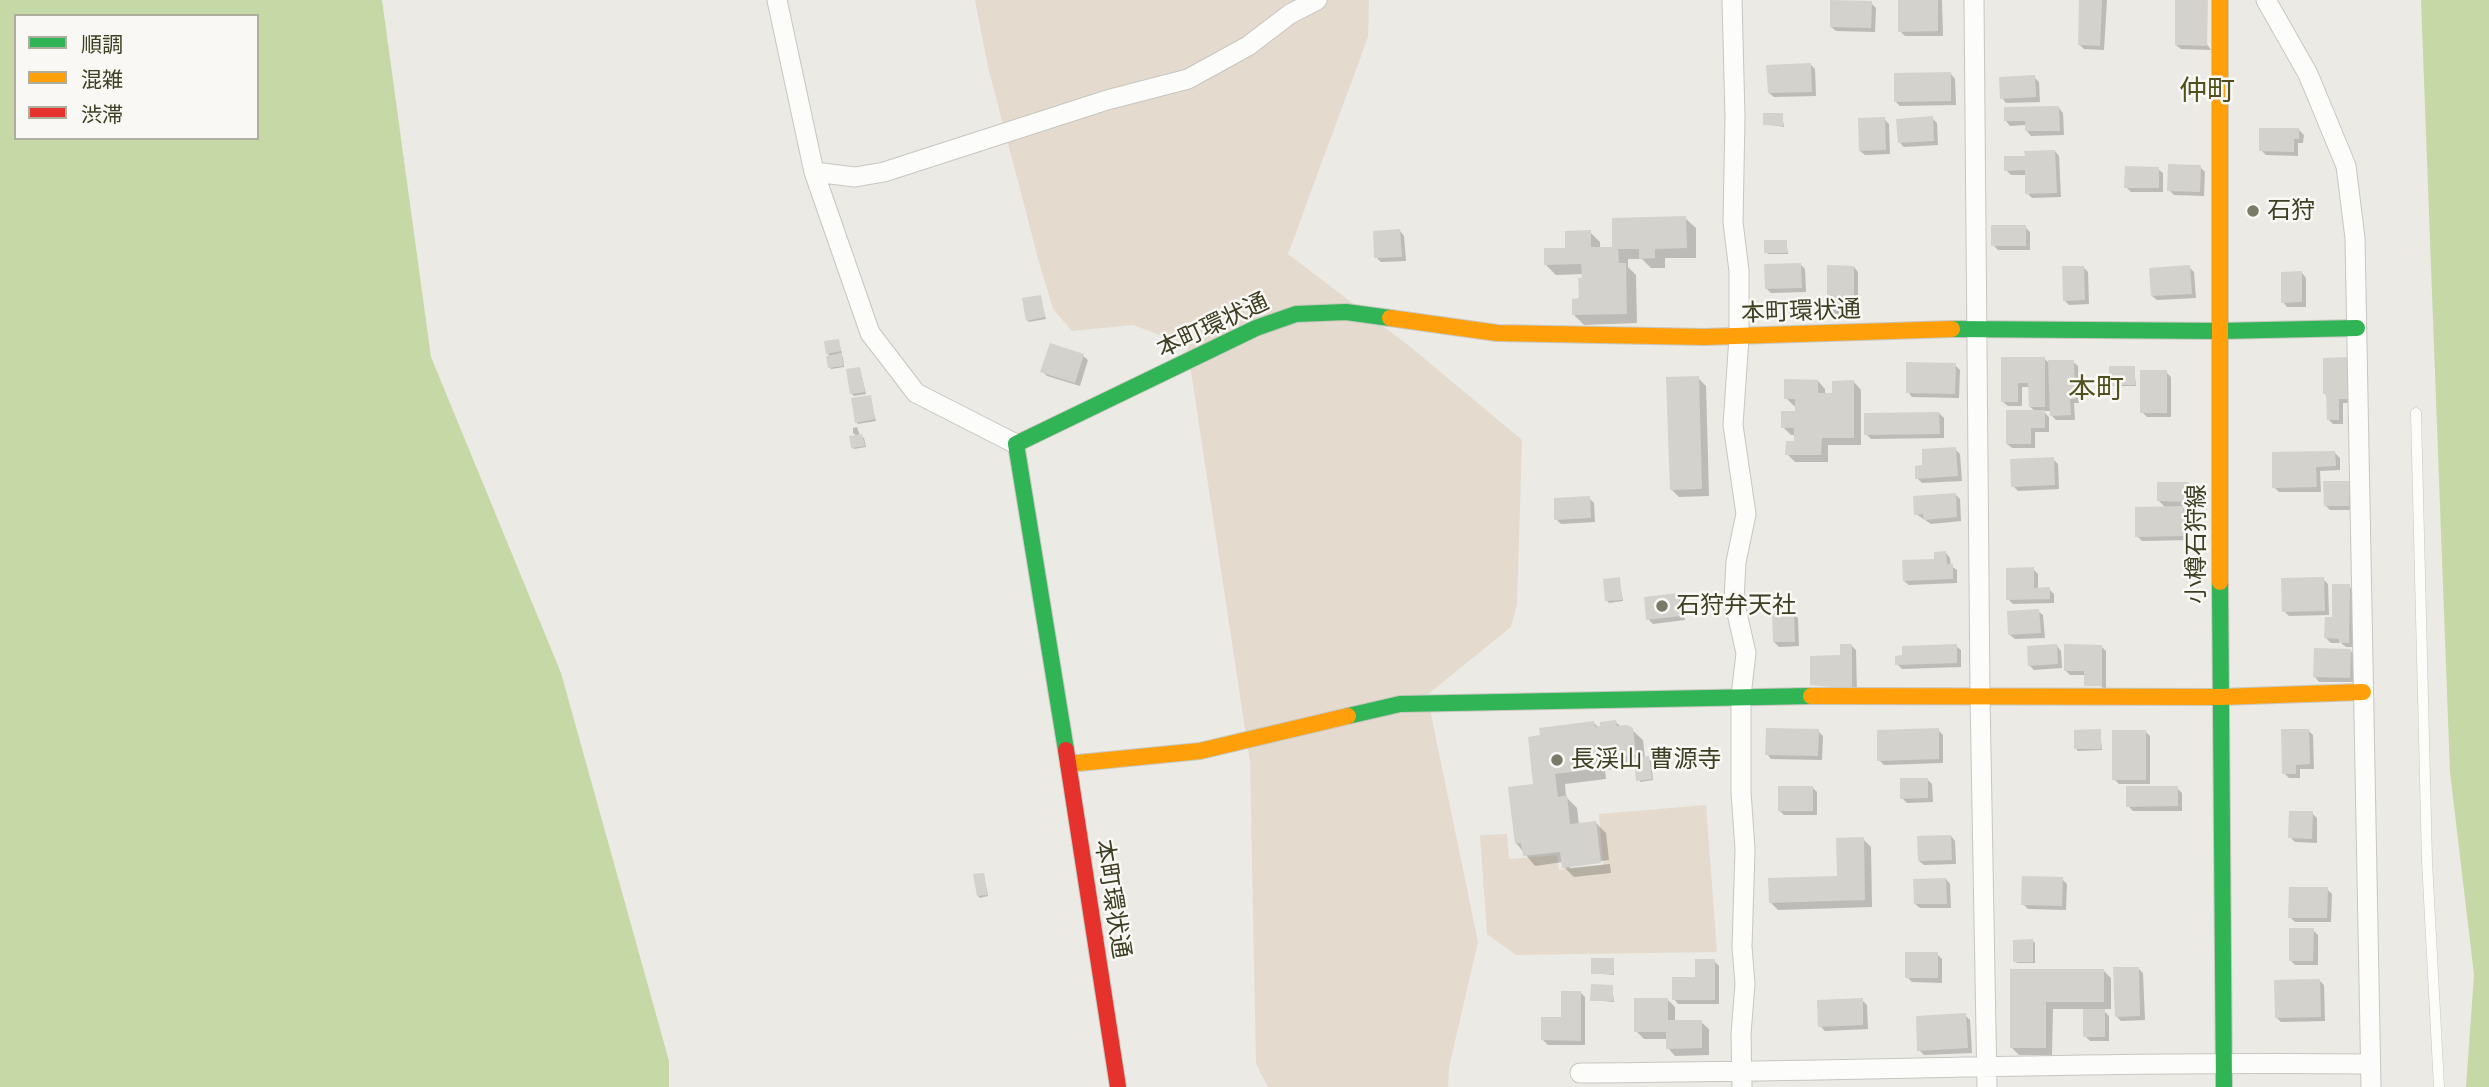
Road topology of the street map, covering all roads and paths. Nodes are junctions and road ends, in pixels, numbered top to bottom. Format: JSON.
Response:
{"nodes":[{"id":1,"x":777,"y":0,"type":"edge"},
{"id":2,"x":1317,"y":0,"type":"edge"},
{"id":3,"x":1732,"y":0,"type":"edge"},
{"id":4,"x":1974,"y":0,"type":"edge"},
{"id":5,"x":2220,"y":0,"type":"edge"},
{"id":6,"x":2266,"y":0,"type":"edge"},
{"id":7,"x":814,"y":172,"type":"junction"},
{"id":8,"x":1976,"y":328,"type":"junction"},
{"id":9,"x":2357,"y":328,"type":"junction"},
{"id":10,"x":2220,"y":331,"type":"junction"},
{"id":11,"x":1739,"y":337,"type":"junction"},
{"id":12,"x":2416,"y":413,"type":"dead end"},
{"id":13,"x":1016,"y":444,"type":"junction"},
{"id":14,"x":2362,"y":692,"type":"junction"},
{"id":15,"x":1980,"y":695,"type":"junction"},
{"id":16,"x":1741,"y":696,"type":"junction"},
{"id":17,"x":2220,"y":697,"type":"junction"},
{"id":18,"x":1068,"y":764,"type":"junction"},
{"id":19,"x":2223,"y":1062,"type":"junction"},
{"id":20,"x":2370,"y":1064,"type":"junction"},
{"id":21,"x":1580,"y":1073,"type":"dead end"},
{"id":22,"x":1987,"y":1077,"type":"edge"},
{"id":23,"x":1742,"y":1080,"type":"edge"},
{"id":24,"x":1118,"y":1087,"type":"edge"},
{"id":25,"x":2224,"y":1087,"type":"edge"},
{"id":26,"x":2371,"y":1087,"type":"edge"},
{"id":27,"x":2440,"y":1087,"type":"edge"}],
"edges":[{"from":1,"to":7,"type":"street"},
{"from":2,"to":7,"type":"street"},
{"from":3,"to":11,"type":"street"},
{"from":4,"to":8,"type":"street"},
{"from":5,"to":10,"type":"street","name":"小樽石狩線"},
{"from":6,"to":9,"type":"street"},
{"from":7,"to":13,"type":"street"},
{"from":8,"to":10,"type":"street","name":"本町環状通"},
{"from":8,"to":11,"type":"street","name":"本町環状通"},
{"from":8,"to":15,"type":"street"},
{"from":9,"to":10,"type":"street","name":"本町環状通"},
{"from":9,"to":14,"type":"street"},
{"from":10,"to":17,"type":"street","name":"小樽石狩線"},
{"from":11,"to":13,"type":"street","name":"本町環状通"},
{"from":11,"to":16,"type":"street"},
{"from":12,"to":27,"type":"lane"},
{"from":13,"to":18,"type":"street","name":"本町環状通"},
{"from":14,"to":17,"type":"street"},
{"from":14,"to":20,"type":"street"},
{"from":15,"to":16,"type":"street"},
{"from":15,"to":17,"type":"street"},
{"from":15,"to":22,"type":"street"},
{"from":16,"to":18,"type":"street"},
{"from":16,"to":23,"type":"street"},
{"from":17,"to":19,"type":"street","name":"小樽石狩線"},
{"from":18,"to":24,"type":"street","name":"本町環状通"},
{"from":19,"to":20,"type":"street"},
{"from":19,"to":22,"type":"street"},
{"from":19,"to":25,"type":"street","name":"小樽石狩線"},
{"from":20,"to":26,"type":"street"},
{"from":21,"to":23,"type":"street"},
{"from":22,"to":23,"type":"street"}]}
